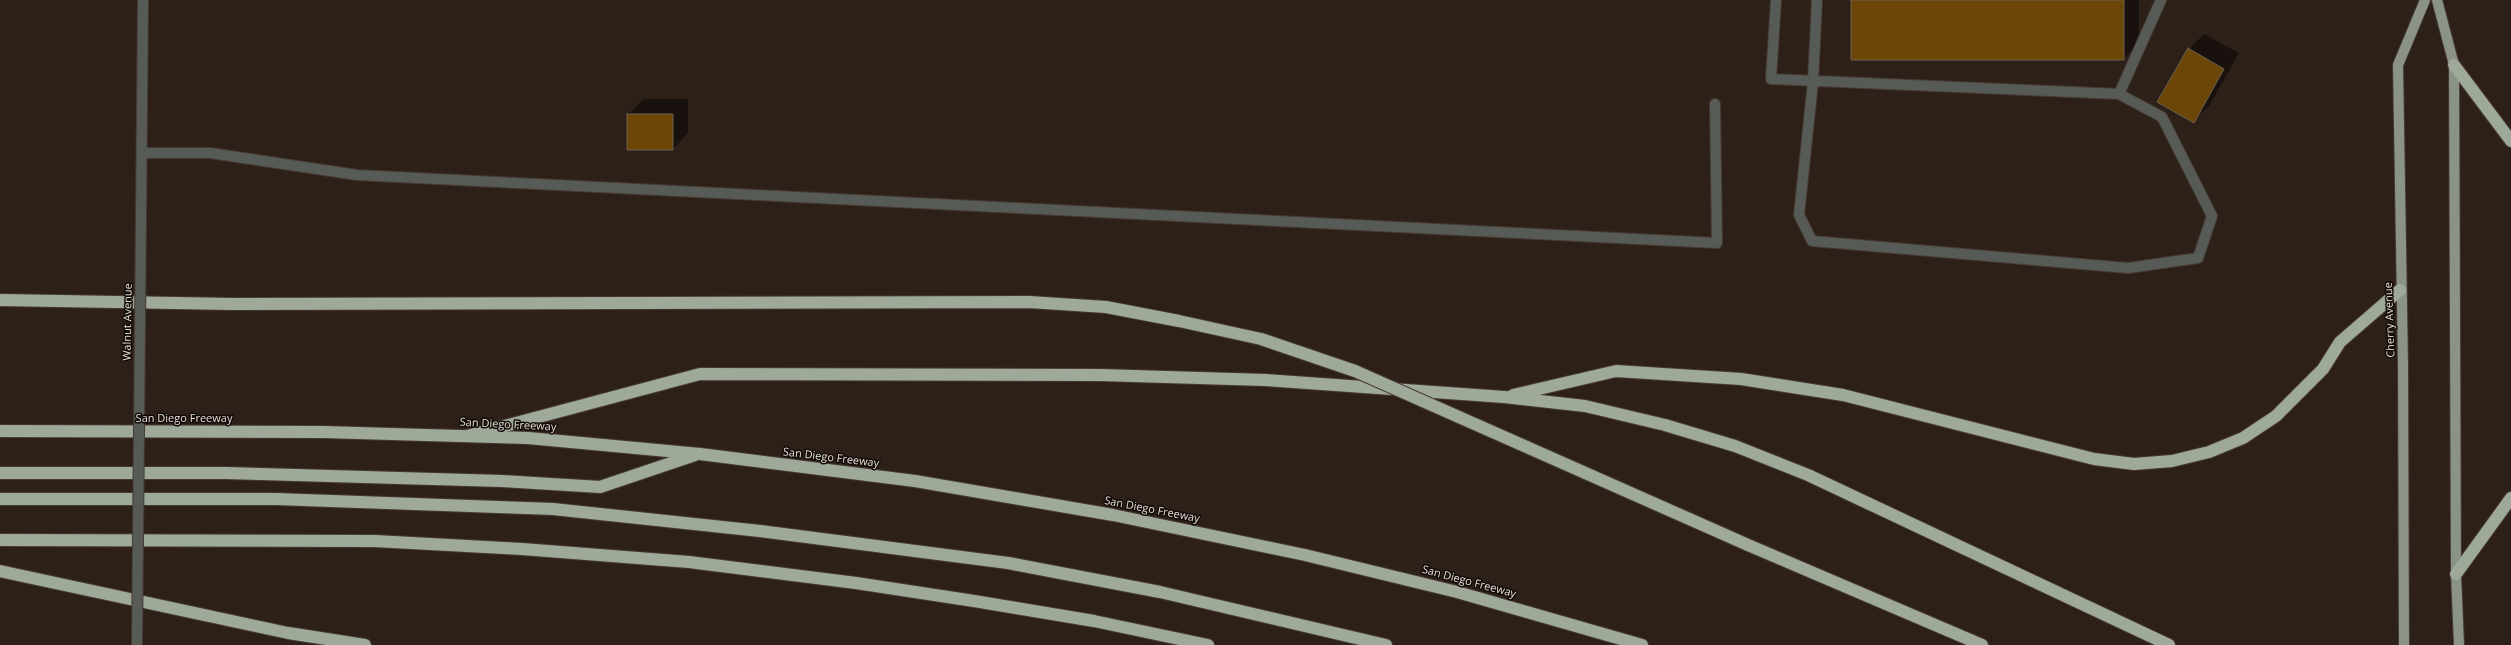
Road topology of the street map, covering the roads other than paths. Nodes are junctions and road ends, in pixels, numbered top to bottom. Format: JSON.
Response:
{"nodes":[{"id":1,"x":143,"y":0,"type":"edge"},
{"id":2,"x":1776,"y":0,"type":"edge"},
{"id":3,"x":1817,"y":0,"type":"edge"},
{"id":4,"x":2161,"y":0,"type":"edge"},
{"id":5,"x":2425,"y":0,"type":"edge"},
{"id":6,"x":2437,"y":0,"type":"edge"},
{"id":7,"x":2454,"y":65,"type":"junction"},
{"id":8,"x":1813,"y":82,"type":"junction"},
{"id":9,"x":2119,"y":94,"type":"junction"},
{"id":10,"x":1715,"y":104,"type":"dead end"},
{"id":11,"x":2511,"y":141,"type":"edge"},
{"id":12,"x":142,"y":153,"type":"junction"},
{"id":13,"x":2400,"y":290,"type":"junction"},
{"id":14,"x":0,"y":300,"type":"edge"},
{"id":15,"x":1504,"y":397,"type":"junction"},
{"id":16,"x":0,"y":432,"type":"edge"},
{"id":17,"x":466,"y":436,"type":"junction"},
{"id":18,"x":700,"y":454,"type":"junction"},
{"id":19,"x":0,"y":473,"type":"edge"},
{"id":20,"x":2511,"y":498,"type":"edge"},
{"id":21,"x":0,"y":499,"type":"edge"},
{"id":22,"x":0,"y":540,"type":"edge"},
{"id":23,"x":0,"y":571,"type":"edge"},
{"id":24,"x":2456,"y":574,"type":"junction"},
{"id":25,"x":2404,"y":642,"type":"edge"},
{"id":26,"x":137,"y":645,"type":"edge"},
{"id":27,"x":364,"y":645,"type":"edge"},
{"id":28,"x":1208,"y":645,"type":"edge"},
{"id":29,"x":1386,"y":645,"type":"edge"},
{"id":30,"x":1642,"y":645,"type":"edge"},
{"id":31,"x":1982,"y":645,"type":"edge"},
{"id":32,"x":2169,"y":645,"type":"edge"},
{"id":33,"x":2459,"y":645,"type":"edge"}],
"edges":[{"from":1,"to":12,"type":"street","name":"Walnut Avenue"},
{"from":2,"to":8,"type":"street"},
{"from":3,"to":8,"type":"street"},
{"from":4,"to":9,"type":"street"},
{"from":5,"to":13,"type":"main road","name":"Cherry Avenue"},
{"from":6,"to":7,"type":"main road"},
{"from":7,"to":11,"type":"highway"},
{"from":7,"to":24,"type":"main road"},
{"from":8,"to":9,"type":"street"},
{"from":8,"to":9,"type":"street"},
{"from":10,"to":12,"type":"street"},
{"from":12,"to":26,"type":"street","name":"Walnut Avenue","bridge":true},
{"from":13,"to":15,"type":"highway"},
{"from":13,"to":25,"type":"main road","name":"Cherry Avenue"},
{"from":14,"to":31,"type":"highway","bridge":true},
{"from":15,"to":17,"type":"highway"},
{"from":15,"to":32,"type":"highway"},
{"from":16,"to":17,"type":"highway","name":"San Diego Freeway"},
{"from":17,"to":18,"type":"highway","name":"San Diego Freeway"},
{"from":18,"to":19,"type":"highway"},
{"from":18,"to":30,"type":"highway","name":"San Diego Freeway"},
{"from":20,"to":24,"type":"highway"},
{"from":21,"to":29,"type":"highway"},
{"from":22,"to":28,"type":"highway"},
{"from":23,"to":27,"type":"highway"},
{"from":24,"to":33,"type":"main road"}]}
